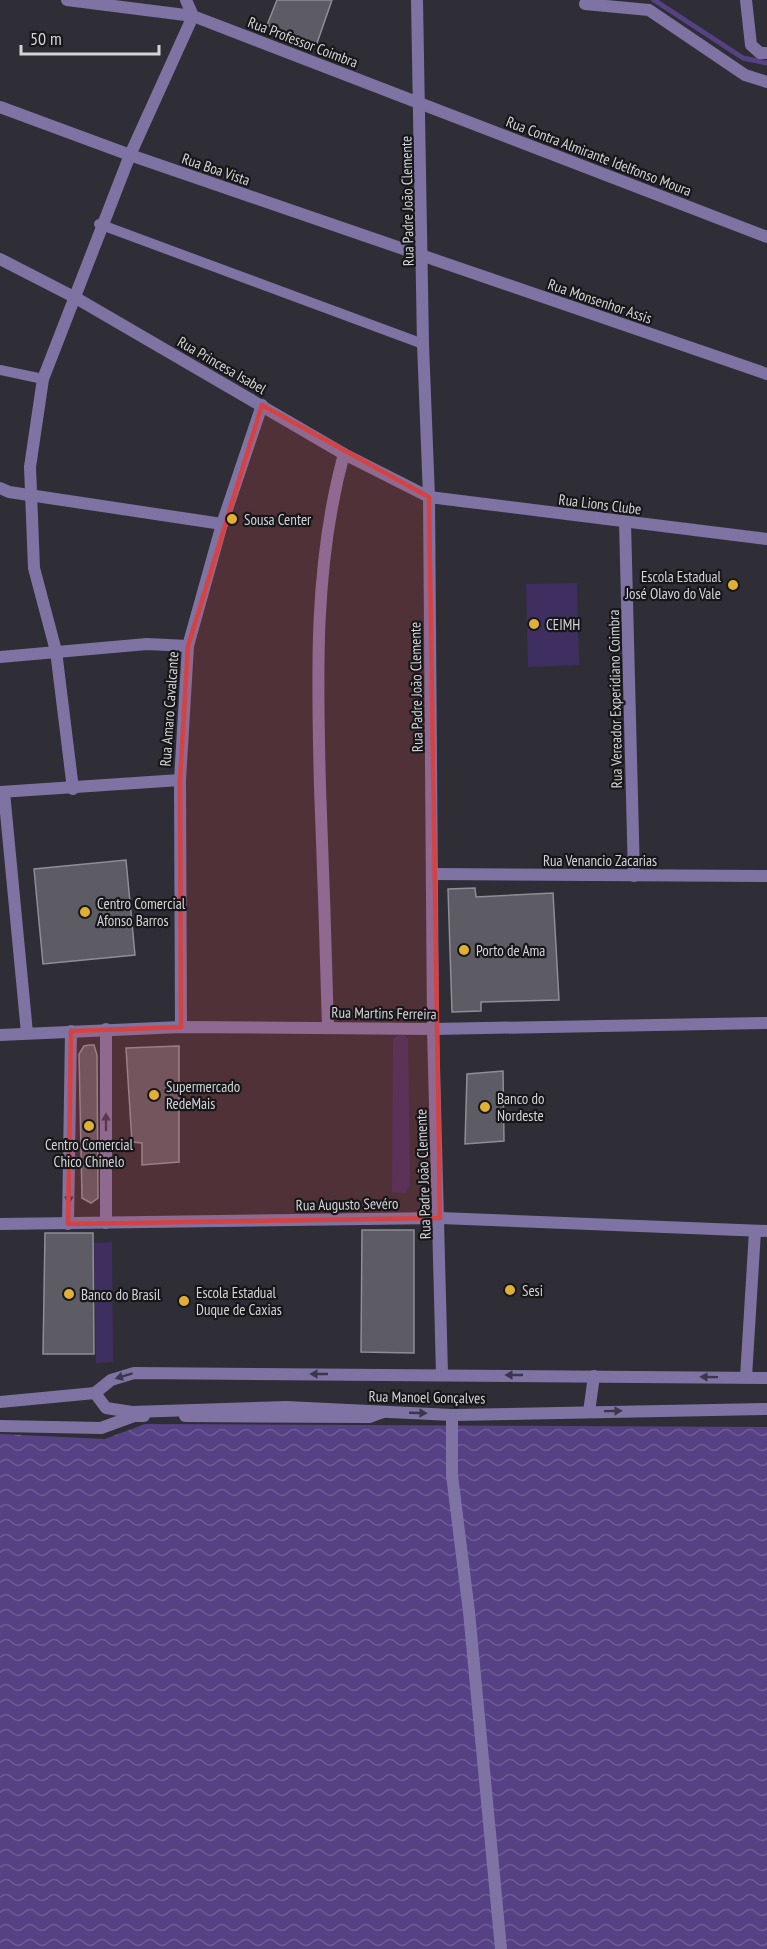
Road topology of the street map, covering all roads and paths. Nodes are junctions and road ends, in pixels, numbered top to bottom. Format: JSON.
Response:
{"nodes":[{"id":1,"x":67,"y":0,"type":"edge"},
{"id":2,"x":186,"y":0,"type":"edge"},
{"id":3,"x":198,"y":0,"type":"edge"},
{"id":4,"x":417,"y":0,"type":"edge"},
{"id":5,"x":746,"y":0,"type":"edge"},
{"id":6,"x":585,"y":4,"type":"dead end"},
{"id":7,"x":194,"y":16,"type":"junction"},
{"id":8,"x":767,"y":53,"type":"edge"},
{"id":9,"x":767,"y":82,"type":"edge"},
{"id":10,"x":420,"y":104,"type":"junction"},
{"id":11,"x":0,"y":107,"type":"edge"},
{"id":12,"x":130,"y":155,"type":"junction"},
{"id":13,"x":100,"y":224,"type":"junction"},
{"id":14,"x":767,"y":237,"type":"edge"},
{"id":15,"x":423,"y":256,"type":"junction"},
{"id":16,"x":0,"y":259,"type":"edge"},
{"id":17,"x":76,"y":298,"type":"junction"},
{"id":18,"x":423,"y":344,"type":"junction"},
{"id":19,"x":0,"y":370,"type":"edge"},
{"id":20,"x":767,"y":374,"type":"edge"},
{"id":21,"x":43,"y":379,"type":"junction"},
{"id":22,"x":262,"y":405,"type":"junction"},
{"id":23,"x":344,"y":454,"type":"junction"},
{"id":24,"x":3,"y":491,"type":"edge"},
{"id":25,"x":30,"y":495,"type":"junction"},
{"id":26,"x":429,"y":497,"type":"junction"},
{"id":27,"x":625,"y":522,"type":"junction"},
{"id":28,"x":222,"y":524,"type":"junction"},
{"id":29,"x":767,"y":539,"type":"edge"},
{"id":30,"x":188,"y":646,"type":"junction"},
{"id":31,"x":56,"y":651,"type":"junction"},
{"id":32,"x":0,"y":657,"type":"edge"},
{"id":33,"x":180,"y":780,"type":"junction"},
{"id":34,"x":73,"y":789,"type":"junction"},
{"id":35,"x":2,"y":792,"type":"edge"},
{"id":36,"x":432,"y":874,"type":"junction"},
{"id":37,"x":634,"y":876,"type":"junction"},
{"id":38,"x":767,"y":876,"type":"edge"},
{"id":39,"x":767,"y":1023,"type":"edge"},
{"id":40,"x":181,"y":1027,"type":"junction"},
{"id":41,"x":328,"y":1028,"type":"junction"},
{"id":42,"x":106,"y":1029,"type":"junction"},
{"id":43,"x":433,"y":1029,"type":"junction"},
{"id":44,"x":71,"y":1031,"type":"junction"},
{"id":45,"x":27,"y":1033,"type":"junction"},
{"id":46,"x":0,"y":1035,"type":"edge"},
{"id":47,"x":440,"y":1218,"type":"junction"},
{"id":48,"x":106,"y":1223,"type":"junction"},
{"id":49,"x":0,"y":1224,"type":"edge"},
{"id":50,"x":68,"y":1224,"type":"junction"},
{"id":51,"x":761,"y":1231,"type":"edge"},
{"id":52,"x":442,"y":1374,"type":"junction"},
{"id":53,"x":594,"y":1376,"type":"junction"},
{"id":54,"x":746,"y":1377,"type":"junction"},
{"id":55,"x":767,"y":1378,"type":"edge"},
{"id":56,"x":95,"y":1392,"type":"junction"},
{"id":57,"x":0,"y":1402,"type":"edge"},
{"id":58,"x":767,"y":1409,"type":"edge"},
{"id":59,"x":384,"y":1412,"type":"junction"},
{"id":60,"x":589,"y":1412,"type":"junction"},
{"id":61,"x":451,"y":1420,"type":"junction"},
{"id":62,"x":0,"y":1426,"type":"edge"},
{"id":63,"x":501,"y":1949,"type":"edge"}],
"edges":[{"from":1,"to":7,"type":"street","name":"Rua Professor Coimbra"},
{"from":2,"to":7,"type":"street"},
{"from":3,"to":7,"type":"street"},
{"from":4,"to":10,"type":"street","name":"Rua Padre João Clemente"},
{"from":5,"to":8,"type":"street"},
{"from":6,"to":9,"type":"street"},
{"from":7,"to":10,"type":"street","name":"Rua Professor Coimbra"},
{"from":7,"to":12,"type":"street"},
{"from":10,"to":14,"type":"street","name":"Rua Contra Almirante Idelfonso Moura"},
{"from":10,"to":15,"type":"street","name":"Rua Padre João Clemente"},
{"from":11,"to":12,"type":"street","name":"Rua Boa Vista"},
{"from":12,"to":13,"type":"street"},
{"from":12,"to":15,"type":"street","name":"Rua Boa Vista"},
{"from":13,"to":17,"type":"street"},
{"from":13,"to":18,"type":"lane"},
{"from":15,"to":18,"type":"street","name":"Rua Padre João Clemente"},
{"from":15,"to":20,"type":"street","name":"Rua Monsenhor Assis"},
{"from":16,"to":17,"type":"street","name":"Rua Princesa Isabel"},
{"from":17,"to":21,"type":"street"},
{"from":17,"to":22,"type":"street","name":"Rua Princesa Isabel"},
{"from":18,"to":26,"type":"street","name":"Rua Padre João Clemente"},
{"from":19,"to":21,"type":"lane"},
{"from":21,"to":25,"type":"street"},
{"from":22,"to":23,"type":"street","name":"Rua Princesa Isabel"},
{"from":22,"to":28,"type":"street","name":"Rua Amaro Cavalcante"},
{"from":23,"to":26,"type":"street","name":"Rua Princesa Isabel"},
{"from":23,"to":41,"type":"street"},
{"from":24,"to":25,"type":"street"},
{"from":25,"to":28,"type":"street"},
{"from":25,"to":31,"type":"street"},
{"from":26,"to":27,"type":"street","name":"Rua Lions Clube"},
{"from":26,"to":36,"type":"street","name":"Rua Padre João Clemente"},
{"from":27,"to":29,"type":"street","name":"Rua Lions Clube"},
{"from":27,"to":37,"type":"street","name":"Rua Vereador Experidiano Coimbra"},
{"from":28,"to":30,"type":"street","name":"Rua Amaro Cavalcante"},
{"from":30,"to":31,"type":"street"},
{"from":30,"to":33,"type":"street","name":"Rua Amaro Cavalcante"},
{"from":31,"to":32,"type":"street"},
{"from":31,"to":34,"type":"street"},
{"from":33,"to":34,"type":"street"},
{"from":33,"to":40,"type":"street","name":"Rua Amaro Cavalcante"},
{"from":34,"to":35,"type":"street"},
{"from":35,"to":45,"type":"street"},
{"from":36,"to":37,"type":"street","name":"Rua Venancio Zacarias"},
{"from":36,"to":43,"type":"street","name":"Rua Padre João Clemente"},
{"from":37,"to":38,"type":"street","name":"Rua Venancio Zacarias"},
{"from":39,"to":43,"type":"street","name":"Rua Martins Ferreira"},
{"from":40,"to":41,"type":"street","name":"Rua Martins Ferreira"},
{"from":40,"to":42,"type":"street","name":"Rua Martins Ferreira"},
{"from":41,"to":43,"type":"street","name":"Rua Martins Ferreira"},
{"from":42,"to":44,"type":"street","name":"Rua Martins Ferreira"},
{"from":48,"to":42,"type":"street","one_way":true},
{"from":43,"to":47,"type":"street","name":"Rua Padre João Clemente"},
{"from":44,"to":45,"type":"street","name":"Rua Martins Ferreira"},
{"from":44,"to":50,"type":"street","one_way":true},
{"from":45,"to":46,"type":"street","name":"Rua Martins Ferreira"},
{"from":47,"to":48,"type":"street","name":"Rua Augusto Sevéro"},
{"from":47,"to":51,"type":"street","name":"Rua Augusto Sevéro"},
{"from":47,"to":52,"type":"street","name":"Rua Padre João Clemente"},
{"from":48,"to":50,"type":"street","name":"Rua Augusto Sevéro"},
{"from":49,"to":50,"type":"street","name":"Rua Augusto Sevéro"},
{"from":51,"to":54,"type":"street"},
{"from":53,"to":52,"type":"street","name":"Rua Manoel Gonçalves","one_way":true},
{"from":52,"to":56,"type":"street","name":"Rua Manoel Gonçalves","one_way":true},
{"from":54,"to":53,"type":"street","name":"Rua Manoel Gonçalves","one_way":true},
{"from":53,"to":60,"type":"street"},
{"from":54,"to":55,"type":"street","name":"Rua Manoel Gonçalves"},
{"from":56,"to":57,"type":"street","name":"Rua Manoel Gonçalves"},
{"from":56,"to":59,"type":"street","name":"Rua Manoel Gonçalves"},
{"from":60,"to":58,"type":"street","name":"Rua Manoel Gonçalves","one_way":true},
{"from":59,"to":61,"type":"street","name":"Rua Manoel Gonçalves","one_way":true},
{"from":59,"to":62,"type":"street"},
{"from":60,"to":61,"type":"street","name":"Rua Manoel Gonçalves"},
{"from":61,"to":63,"type":"street"}]}
